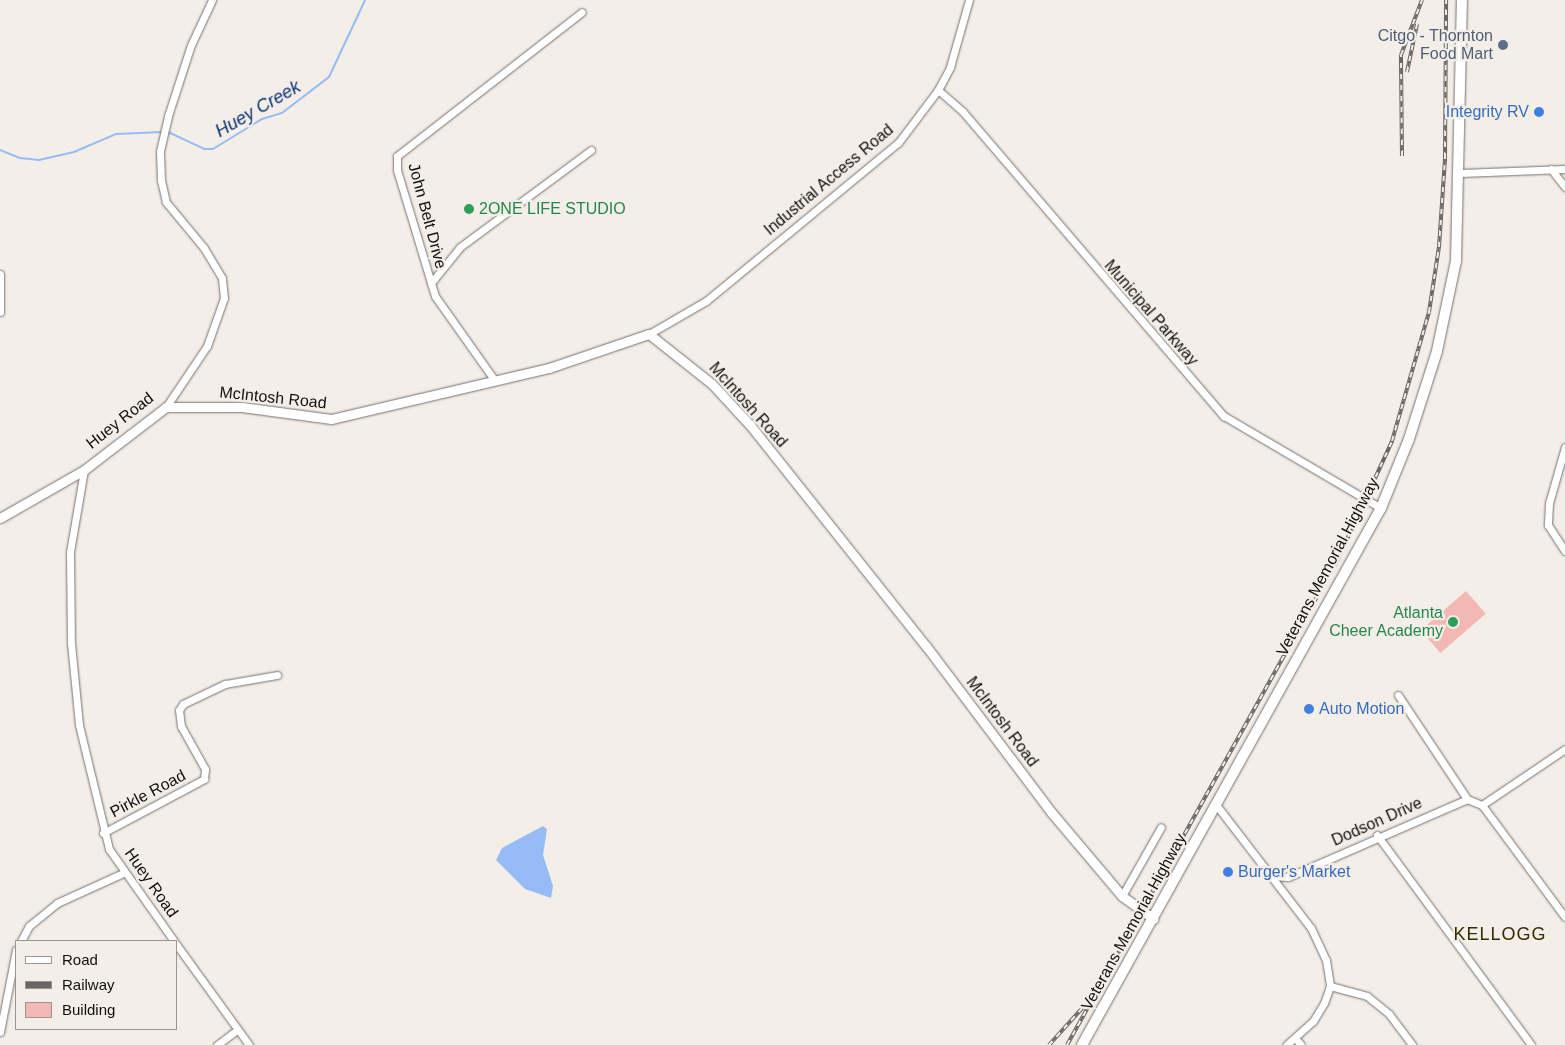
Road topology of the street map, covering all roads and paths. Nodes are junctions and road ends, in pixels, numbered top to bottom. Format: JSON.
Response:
{"nodes":[{"id":1,"x":212,"y":0,"type":"edge"},
{"id":2,"x":970,"y":0,"type":"edge"},
{"id":3,"x":1462,"y":0,"type":"edge"},
{"id":4,"x":582,"y":12,"type":"dead end"},
{"id":5,"x":938,"y":90,"type":"junction"},
{"id":6,"x":591,"y":150,"type":"dead end"},
{"id":7,"x":1551,"y":169,"type":"junction"},
{"id":8,"x":1565,"y":169,"type":"edge"},
{"id":9,"x":1461,"y":173,"type":"junction"},
{"id":10,"x":1565,"y":187,"type":"edge"},
{"id":11,"x":0,"y":274,"type":"edge"},
{"id":12,"x":431,"y":283,"type":"junction"},
{"id":13,"x":0,"y":312,"type":"edge"},
{"id":14,"x":649,"y":334,"type":"junction"},
{"id":15,"x":493,"y":378,"type":"junction"},
{"id":16,"x":166,"y":407,"type":"junction"},
{"id":17,"x":1565,"y":447,"type":"edge"},
{"id":18,"x":84,"y":470,"type":"junction"},
{"id":19,"x":1381,"y":508,"type":"junction"},
{"id":20,"x":0,"y":518,"type":"edge"},
{"id":21,"x":1565,"y":551,"type":"edge"},
{"id":22,"x":277,"y":675,"type":"dead end"},
{"id":23,"x":1398,"y":695,"type":"dead end"},
{"id":24,"x":1565,"y":749,"type":"edge"},
{"id":25,"x":1467,"y":798,"type":"junction"},
{"id":26,"x":1482,"y":805,"type":"junction"},
{"id":27,"x":1217,"y":806,"type":"junction"},
{"id":28,"x":1161,"y":828,"type":"dead end"},
{"id":29,"x":102,"y":833,"type":"junction"},
{"id":30,"x":1377,"y":835,"type":"junction"},
{"id":31,"x":123,"y":873,"type":"junction"},
{"id":32,"x":1272,"y":876,"type":"junction"},
{"id":33,"x":1122,"y":896,"type":"junction"},
{"id":34,"x":1565,"y":918,"type":"edge"},
{"id":35,"x":1154,"y":919,"type":"junction"},
{"id":36,"x":22,"y":940,"type":"edge"},
{"id":37,"x":173,"y":940,"type":"edge"},
{"id":38,"x":178,"y":947,"type":"edge"},
{"id":39,"x":15,"y":955,"type":"edge"},
{"id":40,"x":1330,"y":986,"type":"junction"},
{"id":41,"x":237,"y":1030,"type":"junction"},
{"id":42,"x":0,"y":1032,"type":"edge"},
{"id":43,"x":1295,"y":1038,"type":"junction"},
{"id":44,"x":217,"y":1045,"type":"edge"},
{"id":45,"x":249,"y":1045,"type":"edge"},
{"id":46,"x":1082,"y":1045,"type":"edge"},
{"id":47,"x":1286,"y":1045,"type":"edge"},
{"id":48,"x":1301,"y":1045,"type":"edge"},
{"id":49,"x":1412,"y":1045,"type":"edge"},
{"id":50,"x":1531,"y":1045,"type":"edge"}],
"edges":[{"from":1,"to":16,"type":"street","name":"Huey Road"},
{"from":2,"to":5,"type":"street","name":"Industrial Access Road"},
{"from":3,"to":9,"type":"main road","name":"Veterans Memorial Highway"},
{"from":4,"to":12,"type":"street","name":"John Belt Drive"},
{"from":5,"to":14,"type":"street","name":"Industrial Access Road"},
{"from":5,"to":19,"type":"street","name":"Municipal Parkway"},
{"from":6,"to":12,"type":"street"},
{"from":7,"to":8,"type":"street"},
{"from":7,"to":9,"type":"street"},
{"from":7,"to":10,"type":"street"},
{"from":9,"to":19,"type":"main road","name":"Veterans Memorial Highway"},
{"from":11,"to":13,"type":"street"},
{"from":12,"to":15,"type":"street","name":"John Belt Drive"},
{"from":14,"to":15,"type":"street","name":"McIntosh Road"},
{"from":14,"to":33,"type":"street","name":"McIntosh Road"},
{"from":15,"to":16,"type":"street","name":"McIntosh Road"},
{"from":16,"to":18,"type":"street","name":"Huey Road"},
{"from":17,"to":21,"type":"street"},
{"from":18,"to":20,"type":"street"},
{"from":18,"to":29,"type":"street","name":"Huey Road"},
{"from":19,"to":27,"type":"main road","name":"Veterans Memorial Highway"},
{"from":22,"to":29,"type":"street","name":"Pirkle Road"},
{"from":23,"to":25,"type":"street"},
{"from":24,"to":26,"type":"street"},
{"from":25,"to":26,"type":"street"},
{"from":25,"to":30,"type":"street","name":"Dodson Drive"},
{"from":26,"to":34,"type":"street"},
{"from":27,"to":32,"type":"street"},
{"from":27,"to":35,"type":"main road","name":"Veterans Memorial Highway"},
{"from":28,"to":33,"type":"street"},
{"from":29,"to":31,"type":"street","name":"Huey Road"},
{"from":30,"to":32,"type":"street","name":"Dodson Drive"},
{"from":30,"to":50,"type":"street"},
{"from":31,"to":36,"type":"street"},
{"from":31,"to":37,"type":"street","name":"Huey Road"},
{"from":32,"to":40,"type":"street"},
{"from":33,"to":35,"type":"street","name":"McIntosh Road"},
{"from":35,"to":46,"type":"main road","name":"Veterans Memorial Highway"},
{"from":38,"to":41,"type":"street","name":"Huey Road"},
{"from":39,"to":42,"type":"street"},
{"from":40,"to":43,"type":"street"},
{"from":40,"to":49,"type":"street"},
{"from":41,"to":44,"type":"street"},
{"from":41,"to":45,"type":"street","name":"Huey Road"},
{"from":43,"to":47,"type":"street"},
{"from":43,"to":48,"type":"street"}]}
